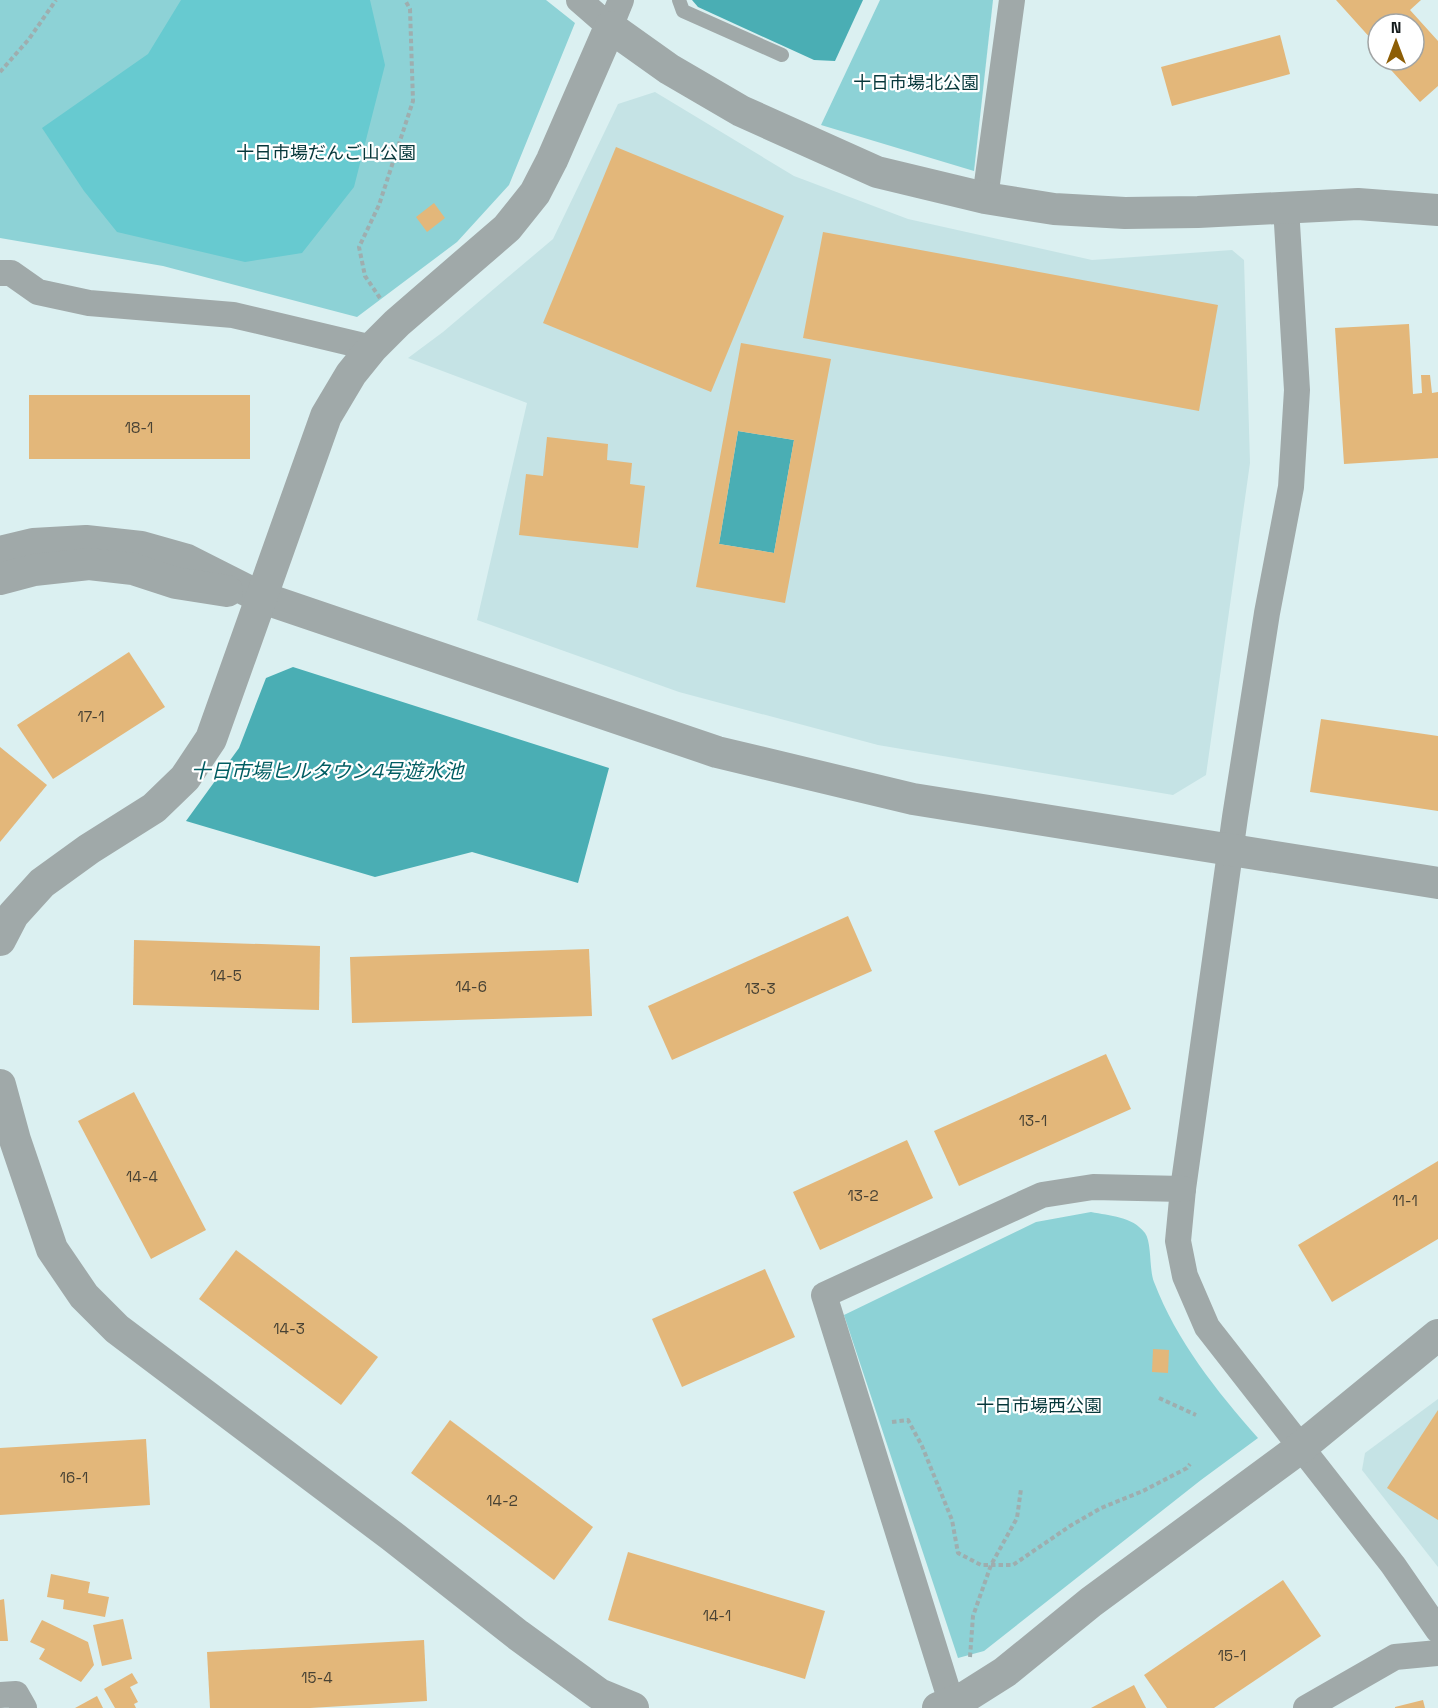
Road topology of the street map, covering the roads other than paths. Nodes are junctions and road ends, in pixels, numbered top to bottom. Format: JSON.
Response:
{"nodes":[{"id":1,"x":579,"y":0,"type":"edge"},
{"id":2,"x":679,"y":0,"type":"edge"},
{"id":3,"x":1012,"y":0,"type":"edge"},
{"id":4,"x":615,"y":13,"type":"edge"},
{"id":5,"x":782,"y":55,"type":"dead end"},
{"id":6,"x":985,"y":198,"type":"junction"},
{"id":7,"x":1286,"y":207,"type":"junction"},
{"id":8,"x":1438,"y":210,"type":"edge"},
{"id":9,"x":0,"y":273,"type":"edge"},
{"id":10,"x":372,"y":348,"type":"junction"},
{"id":11,"x":0,"y":552,"type":"edge"},
{"id":12,"x":0,"y":579,"type":"edge"},
{"id":13,"x":260,"y":597,"type":"junction"},
{"id":14,"x":1230,"y":850,"type":"junction"},
{"id":15,"x":1438,"y":883,"type":"edge"},
{"id":16,"x":0,"y":940,"type":"edge"},
{"id":17,"x":0,"y":1085,"type":"edge"},
{"id":18,"x":7,"y":1143,"type":"edge"},
{"id":19,"x":1184,"y":1189,"type":"junction"},
{"id":20,"x":1438,"y":1335,"type":"edge"},
{"id":21,"x":1300,"y":1448,"type":"junction"},
{"id":22,"x":1438,"y":1630,"type":"edge"},
{"id":23,"x":1438,"y":1653,"type":"edge"},
{"id":24,"x":0,"y":1695,"type":"edge"},
{"id":25,"x":947,"y":1706,"type":"edge"},
{"id":26,"x":24,"y":1708,"type":"edge"},
{"id":27,"x":633,"y":1708,"type":"edge"},
{"id":28,"x":1306,"y":1708,"type":"edge"}],
"edges":[{"from":1,"to":4,"type":"street"},
{"from":2,"to":5,"type":"lane"},
{"from":3,"to":6,"type":"street"},
{"from":4,"to":6,"type":"street"},
{"from":4,"to":10,"type":"street"},
{"from":6,"to":7,"type":"street"},
{"from":7,"to":8,"type":"street"},
{"from":7,"to":14,"type":"street"},
{"from":9,"to":10,"type":"street"},
{"from":10,"to":13,"type":"street"},
{"from":11,"to":13,"type":"street"},
{"from":12,"to":13,"type":"street"},
{"from":13,"to":14,"type":"street"},
{"from":13,"to":16,"type":"street"},
{"from":14,"to":15,"type":"street"},
{"from":14,"to":19,"type":"street"},
{"from":17,"to":18,"type":"street"},
{"from":18,"to":27,"type":"street"},
{"from":19,"to":21,"type":"street"},
{"from":19,"to":25,"type":"street"},
{"from":20,"to":21,"type":"street"},
{"from":21,"to":22,"type":"street"},
{"from":21,"to":25,"type":"street"},
{"from":23,"to":28,"type":"street"},
{"from":24,"to":26,"type":"street"}]}
